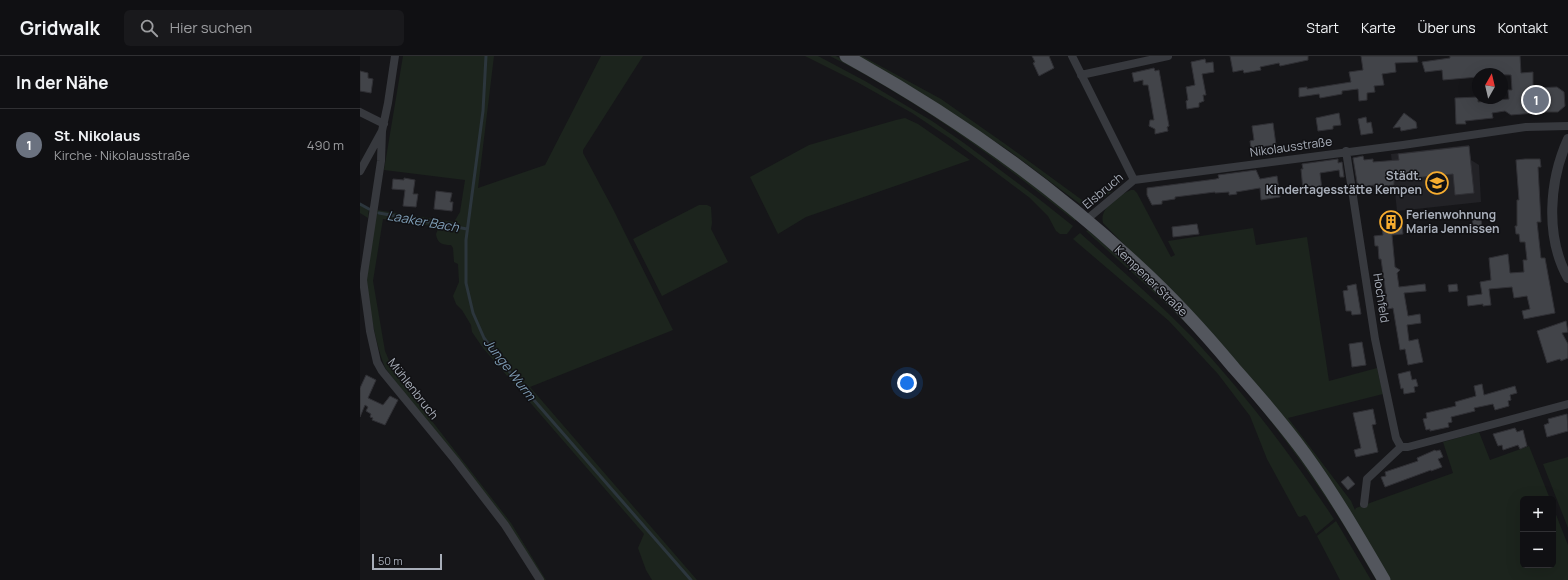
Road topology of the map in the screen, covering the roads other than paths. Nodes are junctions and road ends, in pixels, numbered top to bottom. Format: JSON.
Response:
{"nodes":[{"id":1,"x":395,"y":56,"type":"edge"},
{"id":2,"x":846,"y":56,"type":"edge"},
{"id":3,"x":1072,"y":56,"type":"edge"},
{"id":4,"x":1168,"y":56,"type":"edge"},
{"id":5,"x":1081,"y":75,"type":"junction"},
{"id":6,"x":360,"y":112,"type":"edge"},
{"id":7,"x":1568,"y":126,"type":"edge"},
{"id":8,"x":383,"y":128,"type":"junction"},
{"id":9,"x":1568,"y":139,"type":"edge"},
{"id":10,"x":1346,"y":151,"type":"junction"},
{"id":11,"x":360,"y":171,"type":"edge"},
{"id":12,"x":1134,"y":180,"type":"junction"},
{"id":13,"x":1086,"y":220,"type":"junction"},
{"id":14,"x":1568,"y":278,"type":"edge"},
{"id":15,"x":1568,"y":404,"type":"edge"},
{"id":16,"x":1400,"y":447,"type":"junction"},
{"id":17,"x":1364,"y":504,"type":"dead end"},
{"id":18,"x":540,"y":580,"type":"edge"},
{"id":19,"x":1384,"y":580,"type":"edge"}],
"edges":[{"from":1,"to":8,"type":"street"},
{"from":2,"to":13,"type":"main road","name":"Kempener Straße"},
{"from":3,"to":5,"type":"street"},
{"from":4,"to":5,"type":"street"},
{"from":5,"to":12,"type":"street"},
{"from":6,"to":8,"type":"street"},
{"from":7,"to":10,"type":"street","name":"Nikolausstraße"},
{"from":8,"to":11,"type":"street"},
{"from":8,"to":18,"type":"street","name":"Mühlenbruch"},
{"from":9,"to":14,"type":"street"},
{"from":10,"to":12,"type":"street","name":"Nikolausstraße"},
{"from":10,"to":16,"type":"street","name":"Hochfeld"},
{"from":12,"to":13,"type":"street","name":"Elsbruch"},
{"from":13,"to":19,"type":"main road","name":"Kempener Straße"},
{"from":15,"to":16,"type":"street"},
{"from":16,"to":17,"type":"street"}]}
